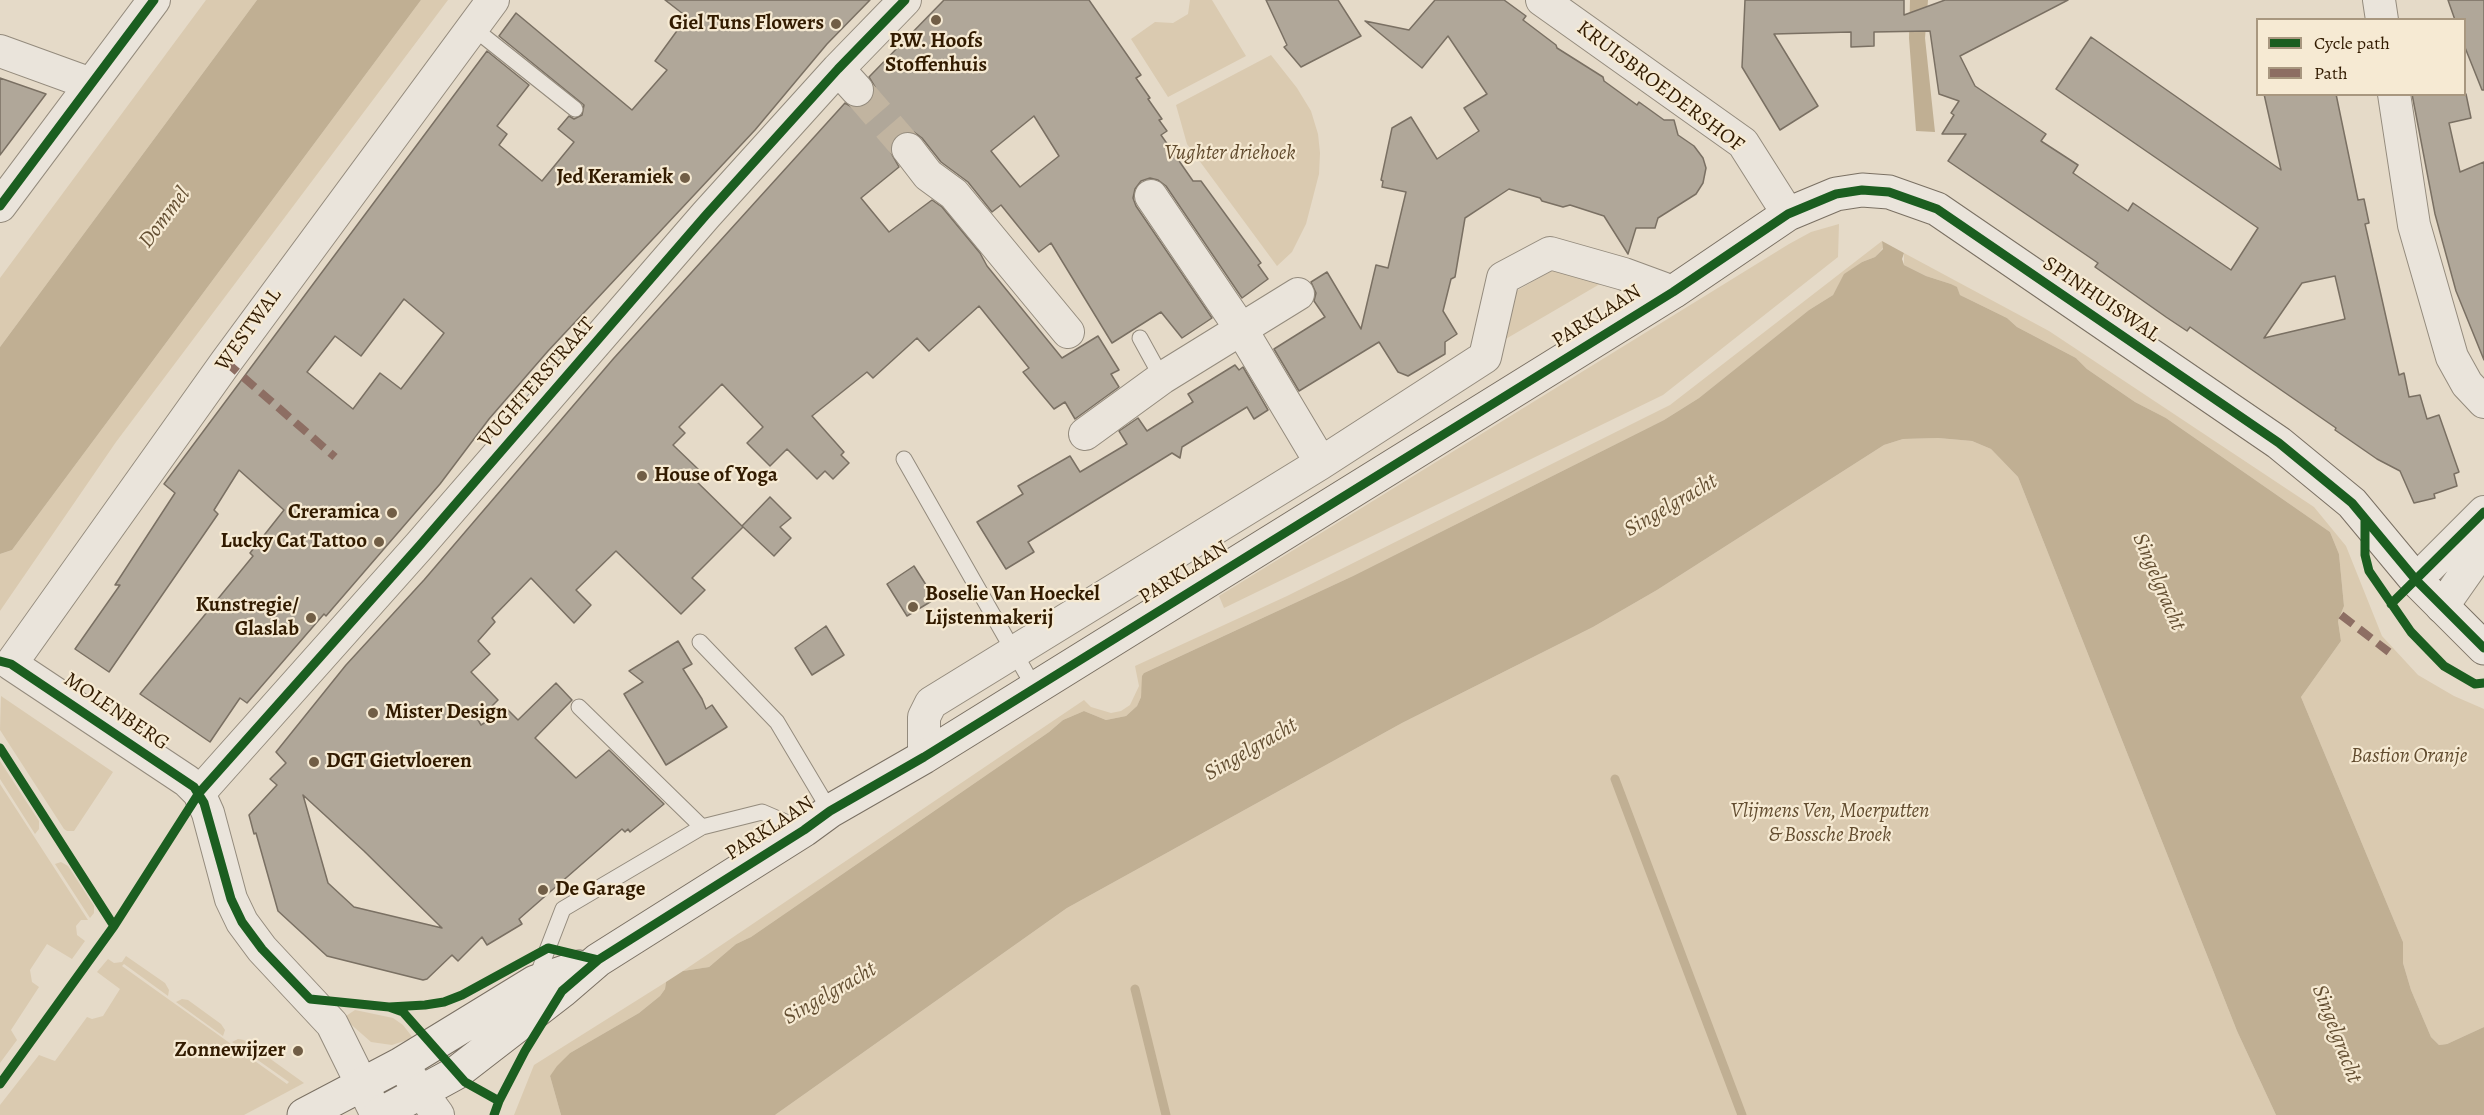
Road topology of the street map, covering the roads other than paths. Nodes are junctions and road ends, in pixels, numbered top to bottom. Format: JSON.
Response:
{"nodes":[{"id":1,"x":154,"y":0,"type":"edge"},
{"id":2,"x":492,"y":0,"type":"edge"},
{"id":3,"x":905,"y":0,"type":"edge"},
{"id":4,"x":1542,"y":0,"type":"edge"},
{"id":5,"x":2379,"y":0,"type":"edge"},
{"id":6,"x":2382,"y":18,"type":"edge"},
{"id":7,"x":472,"y":27,"type":"junction"},
{"id":8,"x":0,"y":51,"type":"edge"},
{"id":9,"x":91,"y":84,"type":"junction"},
{"id":10,"x":2394,"y":96,"type":"edge"},
{"id":11,"x":575,"y":109,"type":"dead end"},
{"id":12,"x":909,"y":149,"type":"tunnel mouth"},
{"id":13,"x":1150,"y":196,"type":"dead end"},
{"id":14,"x":0,"y":206,"type":"edge"},
{"id":15,"x":1788,"y":214,"type":"junction"},
{"id":16,"x":1673,"y":292,"type":"junction"},
{"id":17,"x":1298,"y":294,"type":"dead end"},
{"id":18,"x":1240,"y":329,"type":"junction"},
{"id":19,"x":1068,"y":332,"type":"dead end"},
{"id":20,"x":1140,"y":338,"type":"dead end"},
{"id":21,"x":1162,"y":378,"type":"junction"},
{"id":22,"x":2484,"y":402,"type":"edge"},
{"id":23,"x":1085,"y":434,"type":"dead end"},
{"id":24,"x":904,"y":459,"type":"dead end"},
{"id":25,"x":1321,"y":464,"type":"junction"},
{"id":26,"x":2484,"y":512,"type":"edge"},
{"id":27,"x":2484,"y":547,"type":"edge"},
{"id":28,"x":2416,"y":580,"type":"junction"},
{"id":29,"x":2442,"y":607,"type":"junction"},
{"id":30,"x":700,"y":642,"type":"dead end"},
{"id":31,"x":2484,"y":648,"type":"edge"},
{"id":32,"x":1014,"y":652,"type":"junction"},
{"id":33,"x":11,"y":664,"type":"joint"},
{"id":34,"x":1034,"y":687,"type":"junction"},
{"id":35,"x":579,"y":707,"type":"dead end"},
{"id":36,"x":924,"y":757,"type":"junction"},
{"id":37,"x":199,"y":793,"type":"junction"},
{"id":38,"x":830,"y":811,"type":"junction"},
{"id":39,"x":702,"y":827,"type":"junction"},
{"id":40,"x":804,"y":830,"type":"junction"},
{"id":41,"x":598,"y":960,"type":"junction"},
{"id":42,"x":535,"y":982,"type":"junction"},
{"id":43,"x":401,"y":1064,"type":"junction"},
{"id":44,"x":362,"y":1085,"type":"junction"},
{"id":45,"x":429,"y":1104,"type":"edge"},
{"id":46,"x":304,"y":1115,"type":"edge"},
{"id":47,"x":378,"y":1115,"type":"edge"}],
"edges":[{"from":1,"to":9,"type":"street"},
{"from":2,"to":7,"type":"street","name":"WESTWAL"},
{"from":3,"to":37,"type":"street","name":"VUGHTERSTRAAT"},
{"from":4,"to":15,"type":"street","name":"KRUISBROEDERSHOF"},
{"from":5,"to":6,"type":"street"},
{"from":7,"to":11,"type":"lane"},
{"from":7,"to":33,"type":"street","name":"WESTWAL"},
{"from":8,"to":9,"type":"street"},
{"from":9,"to":14,"type":"street"},
{"from":10,"to":22,"type":"street"},
{"from":12,"to":19,"type":"street"},
{"from":13,"to":18,"type":"street"},
{"from":15,"to":16,"type":"main road","name":"PARKLAAN"},
{"from":15,"to":28,"type":"main road","name":"SPINHUISWAL"},
{"from":16,"to":25,"type":"street","name":"PARKLAAN"},
{"from":16,"to":34,"type":"main road","name":"PARKLAAN"},
{"from":17,"to":18,"type":"street"},
{"from":18,"to":21,"type":"street"},
{"from":18,"to":25,"type":"street"},
{"from":20,"to":21,"type":"lane"},
{"from":21,"to":23,"type":"street"},
{"from":24,"to":32,"type":"lane"},
{"from":25,"to":32,"type":"street","name":"PARKLAAN"},
{"from":26,"to":28,"type":"street"},
{"from":27,"to":29,"type":"street"},
{"from":28,"to":29,"type":"main road","name":"SPINHUISWAL"},
{"from":29,"to":31,"type":"main road","name":"SPINHUISWAL"},
{"from":30,"to":38,"type":"lane","name":"PARKLAAN"},
{"from":32,"to":34,"type":"lane"},
{"from":32,"to":36,"type":"street","name":"PARKLAAN"},
{"from":33,"to":37,"type":"street","name":"MOLENBERG"},
{"from":34,"to":36,"type":"main road","name":"PARKLAAN"},
{"from":35,"to":39,"type":"lane"},
{"from":36,"to":38,"type":"main road","name":"PARKLAAN"},
{"from":37,"to":44,"type":"street"},
{"from":38,"to":40,"type":"main road","name":"PARKLAAN"},
{"from":39,"to":40,"type":"lane","name":"PARKLAAN"},
{"from":39,"to":42,"type":"lane","name":"PARKLAAN"},
{"from":40,"to":41,"type":"main road","name":"PARKLAAN"},
{"from":41,"to":42,"type":"main road"},
{"from":41,"to":45,"type":"main road"},
{"from":42,"to":43,"type":"main road"},
{"from":43,"to":44,"type":"main road"},
{"from":43,"to":45,"type":"street"},
{"from":44,"to":46,"type":"main road"},
{"from":44,"to":47,"type":"street"},
{"from":45,"to":47,"type":"main road"}]}
